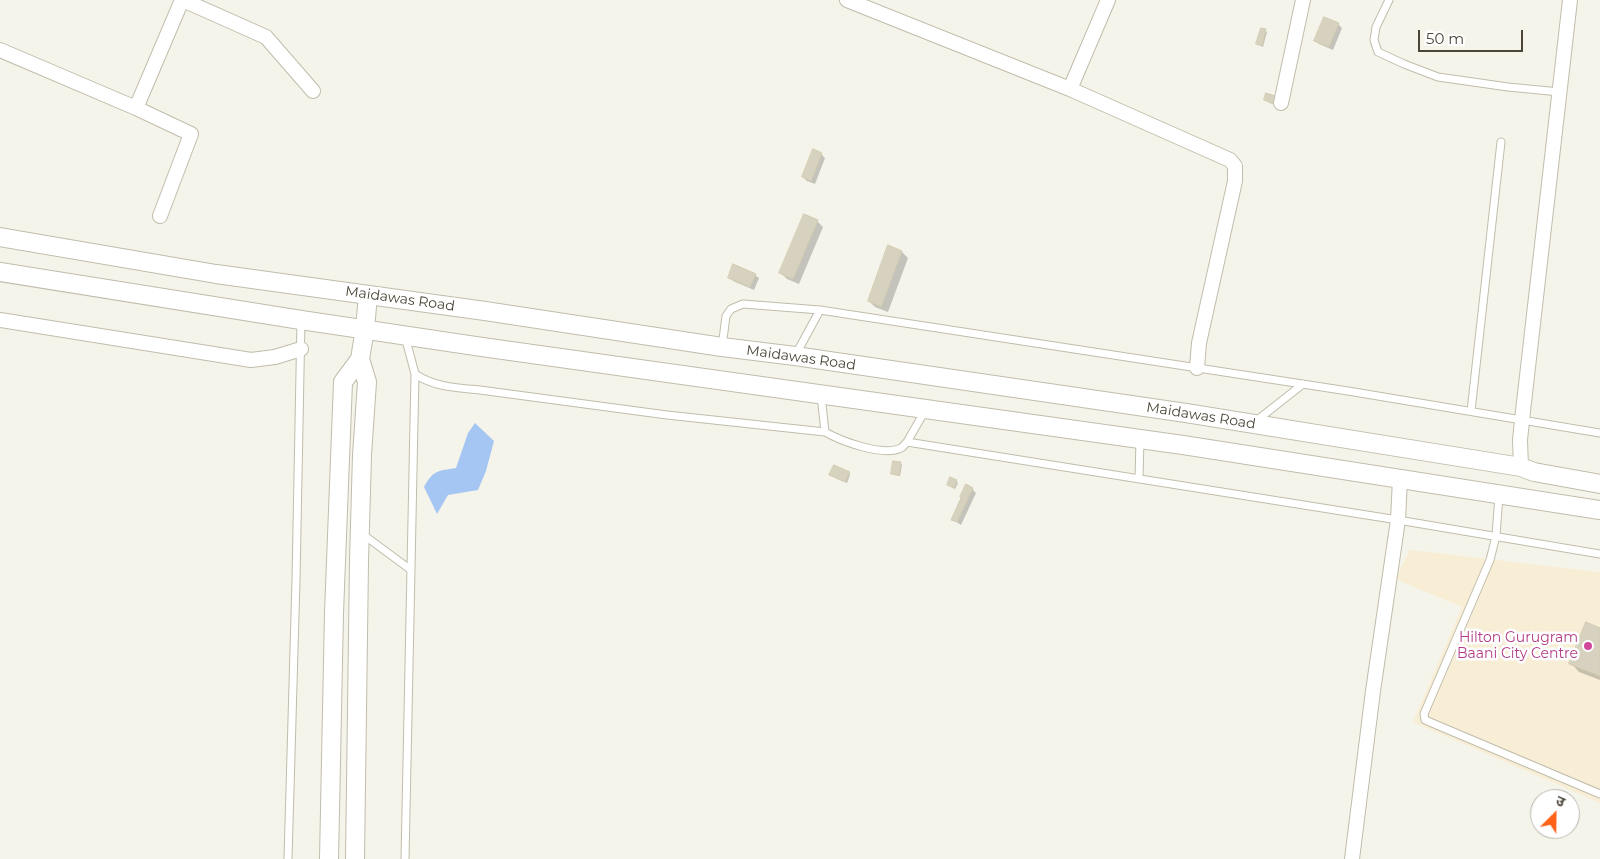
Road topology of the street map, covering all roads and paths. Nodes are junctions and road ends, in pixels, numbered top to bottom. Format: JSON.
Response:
{"nodes":[{"id":1,"x":182,"y":0,"type":"edge"},
{"id":2,"x":847,"y":0,"type":"edge"},
{"id":3,"x":1108,"y":0,"type":"edge"},
{"id":4,"x":1303,"y":0,"type":"edge"},
{"id":5,"x":1389,"y":0,"type":"edge"},
{"id":6,"x":1570,"y":0,"type":"edge"},
{"id":7,"x":0,"y":50,"type":"edge"},
{"id":8,"x":1070,"y":89,"type":"junction"},
{"id":9,"x":313,"y":92,"type":"dead end"},
{"id":10,"x":1560,"y":92,"type":"junction"},
{"id":11,"x":1281,"y":103,"type":"dead end"},
{"id":12,"x":136,"y":108,"type":"junction"},
{"id":13,"x":1501,"y":142,"type":"dead end"},
{"id":14,"x":160,"y":216,"type":"dead end"},
{"id":15,"x":0,"y":237,"type":"edge"},
{"id":16,"x":0,"y":272,"type":"edge"},
{"id":17,"x":368,"y":295,"type":"junction"},
{"id":18,"x":820,"y":310,"type":"junction"},
{"id":19,"x":0,"y":320,"type":"edge"},
{"id":20,"x":302,"y":320,"type":"junction"},
{"id":21,"x":365,"y":329,"type":"junction"},
{"id":22,"x":405,"y":335,"type":"junction"},
{"id":23,"x":722,"y":347,"type":"junction"},
{"id":24,"x":301,"y":350,"type":"junction"},
{"id":25,"x":795,"y":356,"type":"junction"},
{"id":26,"x":360,"y":359,"type":"junction"},
{"id":27,"x":1197,"y":368,"type":"junction"},
{"id":28,"x":415,"y":374,"type":"junction"},
{"id":29,"x":1303,"y":384,"type":"junction"},
{"id":30,"x":820,"y":394,"type":"junction"},
{"id":31,"x":926,"y":409,"type":"junction"},
{"id":32,"x":1471,"y":411,"type":"junction"},
{"id":33,"x":1523,"y":420,"type":"junction"},
{"id":34,"x":1253,"y":424,"type":"junction"},
{"id":35,"x":825,"y":432,"type":"junction"},
{"id":36,"x":1600,"y":433,"type":"edge"},
{"id":37,"x":1140,"y":439,"type":"junction"},
{"id":38,"x":907,"y":442,"type":"junction"},
{"id":39,"x":1521,"y":467,"type":"junction"},
{"id":40,"x":1139,"y":479,"type":"junction"},
{"id":41,"x":1400,"y":479,"type":"junction"},
{"id":42,"x":1600,"y":484,"type":"edge"},
{"id":43,"x":1499,"y":494,"type":"junction"},
{"id":44,"x":1600,"y":510,"type":"edge"},
{"id":45,"x":1398,"y":520,"type":"junction"},
{"id":46,"x":360,"y":531,"type":"junction"},
{"id":47,"x":1496,"y":536,"type":"junction"},
{"id":48,"x":1600,"y":554,"type":"edge"},
{"id":49,"x":411,"y":570,"type":"junction"},
{"id":50,"x":1600,"y":794,"type":"edge"},
{"id":51,"x":288,"y":859,"type":"edge"},
{"id":52,"x":329,"y":859,"type":"edge"},
{"id":53,"x":355,"y":859,"type":"edge"},
{"id":54,"x":405,"y":859,"type":"edge"},
{"id":55,"x":1352,"y":859,"type":"edge"}],
"edges":[{"from":1,"to":9,"type":"street"},
{"from":1,"to":12,"type":"street"},
{"from":2,"to":8,"type":"street"},
{"from":3,"to":8,"type":"street"},
{"from":4,"to":11,"type":"street"},
{"from":5,"to":10,"type":"lane"},
{"from":6,"to":10,"type":"street"},
{"from":7,"to":12,"type":"street"},
{"from":8,"to":27,"type":"street"},
{"from":10,"to":33,"type":"street"},
{"from":12,"to":14,"type":"street"},
{"from":13,"to":32,"type":"lane"},
{"from":15,"to":17,"type":"street","name":"Maidawas Road"},
{"from":16,"to":20,"type":"street"},
{"from":17,"to":21,"type":"street"},
{"from":17,"to":23,"type":"street","name":"Maidawas Road"},
{"from":18,"to":23,"type":"lane"},
{"from":18,"to":25,"type":"lane"},
{"from":18,"to":27,"type":"lane"},
{"from":19,"to":24,"type":"street"},
{"from":20,"to":21,"type":"street"},
{"from":20,"to":24,"type":"lane"},
{"from":21,"to":22,"type":"street"},
{"from":21,"to":26,"type":"street"},
{"from":22,"to":28,"type":"lane"},
{"from":22,"to":30,"type":"street"},
{"from":23,"to":25,"type":"street","name":"Maidawas Road"},
{"from":24,"to":51,"type":"lane"},
{"from":25,"to":34,"type":"street","name":"Maidawas Road"},
{"from":26,"to":46,"type":"street"},
{"from":26,"to":52,"type":"street"},
{"from":27,"to":29,"type":"lane"},
{"from":28,"to":35,"type":"lane"},
{"from":28,"to":49,"type":"lane"},
{"from":29,"to":32,"type":"lane"},
{"from":29,"to":34,"type":"lane"},
{"from":30,"to":31,"type":"street"},
{"from":30,"to":35,"type":"lane"},
{"from":31,"to":37,"type":"street"},
{"from":31,"to":38,"type":"lane"},
{"from":32,"to":33,"type":"lane"},
{"from":33,"to":36,"type":"lane"},
{"from":33,"to":39,"type":"street"},
{"from":34,"to":39,"type":"street","name":"Maidawas Road"},
{"from":35,"to":38,"type":"lane"},
{"from":37,"to":40,"type":"lane"},
{"from":37,"to":41,"type":"street"},
{"from":38,"to":40,"type":"lane"},
{"from":39,"to":42,"type":"street","name":"Maidawas Road"},
{"from":40,"to":45,"type":"lane"},
{"from":41,"to":43,"type":"street"},
{"from":41,"to":45,"type":"street"},
{"from":43,"to":44,"type":"street"},
{"from":43,"to":47,"type":"lane"},
{"from":45,"to":47,"type":"lane"},
{"from":45,"to":55,"type":"street"},
{"from":46,"to":49,"type":"lane"},
{"from":46,"to":53,"type":"street"},
{"from":47,"to":48,"type":"lane"},
{"from":47,"to":50,"type":"lane"},
{"from":49,"to":54,"type":"lane"}]}
